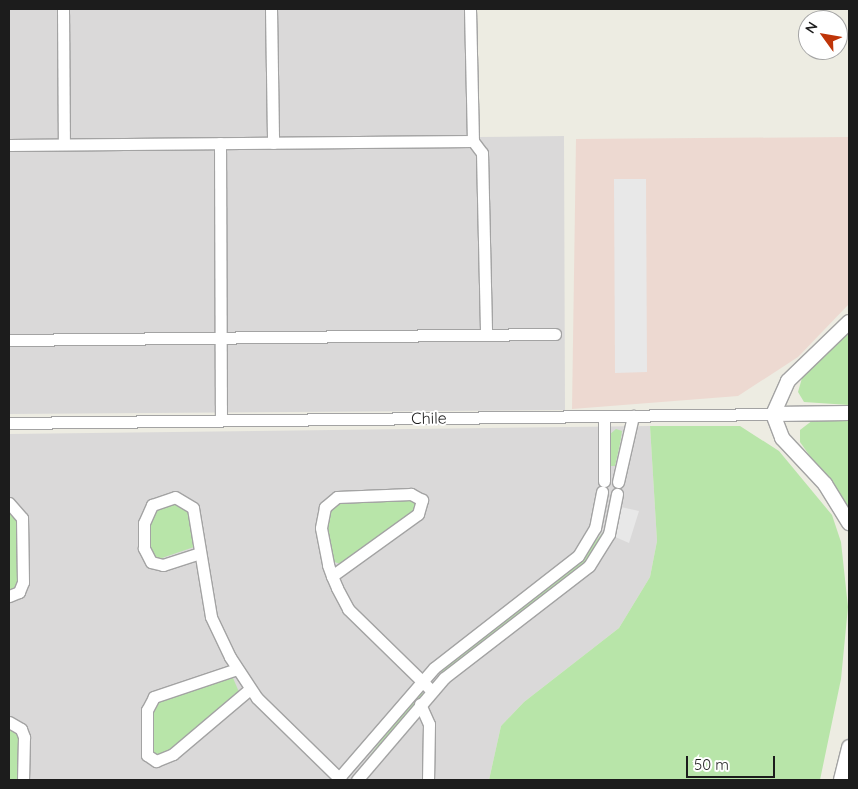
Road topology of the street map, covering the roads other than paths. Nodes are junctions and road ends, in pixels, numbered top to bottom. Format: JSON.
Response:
{"nodes":[{"id":1,"x":63,"y":9,"type":"edge"},
{"id":2,"x":271,"y":9,"type":"edge"},
{"id":3,"x":470,"y":9,"type":"edge"},
{"id":4,"x":473,"y":141,"type":"junction"},
{"id":5,"x":220,"y":143,"type":"junction"},
{"id":6,"x":273,"y":143,"type":"junction"},
{"id":7,"x":64,"y":144,"type":"junction"},
{"id":8,"x":9,"y":145,"type":"edge"},
{"id":9,"x":849,"y":322,"type":"edge"},
{"id":10,"x":486,"y":334,"type":"junction"},
{"id":11,"x":555,"y":334,"type":"dead end"},
{"id":12,"x":220,"y":338,"type":"junction"},
{"id":13,"x":9,"y":340,"type":"edge"},
{"id":14,"x":773,"y":414,"type":"junction"},
{"id":15,"x":849,"y":414,"type":"edge"},
{"id":16,"x":604,"y":416,"type":"junction"},
{"id":17,"x":633,"y":416,"type":"junction"},
{"id":18,"x":221,"y":420,"type":"junction"},
{"id":19,"x":9,"y":423,"type":"edge"},
{"id":20,"x":603,"y":481,"type":"junction"},
{"id":21,"x":618,"y":483,"type":"junction"},
{"id":22,"x":9,"y":503,"type":"edge"},
{"id":23,"x":598,"y":518,"type":"junction"},
{"id":24,"x":849,"y":523,"type":"edge"},
{"id":25,"x":612,"y":525,"type":"junction"},
{"id":26,"x":200,"y":553,"type":"junction"},
{"id":27,"x":332,"y":576,"type":"junction"},
{"id":28,"x":9,"y":596,"type":"edge"},
{"id":29,"x":237,"y":669,"type":"junction"},
{"id":30,"x":421,"y":681,"type":"junction"},
{"id":31,"x":250,"y":689,"type":"junction"},
{"id":32,"x":432,"y":692,"type":"junction"},
{"id":33,"x":420,"y":704,"type":"junction"},
{"id":34,"x":9,"y":722,"type":"edge"},
{"id":35,"x":849,"y":747,"type":"edge"},
{"id":36,"x":23,"y":780,"type":"edge"},
{"id":37,"x":339,"y":780,"type":"edge"},
{"id":38,"x":358,"y":780,"type":"edge"},
{"id":39,"x":428,"y":780,"type":"edge"},
{"id":40,"x":841,"y":780,"type":"edge"}],
"edges":[{"from":1,"to":7,"type":"street"},
{"from":2,"to":6,"type":"street"},
{"from":3,"to":4,"type":"street"},
{"from":4,"to":6,"type":"street"},
{"from":4,"to":10,"type":"street"},
{"from":5,"to":6,"type":"street"},
{"from":5,"to":7,"type":"street"},
{"from":5,"to":12,"type":"street"},
{"from":7,"to":8,"type":"street"},
{"from":9,"to":14,"type":"street"},
{"from":10,"to":11,"type":"street"},
{"from":10,"to":12,"type":"street"},
{"from":12,"to":13,"type":"street"},
{"from":12,"to":18,"type":"street"},
{"from":14,"to":15,"type":"street","name":"Chile"},
{"from":14,"to":17,"type":"street","name":"Chile"},
{"from":14,"to":24,"type":"street"},
{"from":16,"to":17,"type":"street","name":"Chile"},
{"from":16,"to":18,"type":"street","name":"Chile"},
{"from":16,"to":20,"type":"street"},
{"from":17,"to":21,"type":"street"},
{"from":18,"to":19,"type":"street","name":"Chile"},
{"from":20,"to":21,"type":"street"},
{"from":20,"to":23,"type":"street"},
{"from":21,"to":25,"type":"street"},
{"from":22,"to":28,"type":"street"},
{"from":23,"to":25,"type":"street"},
{"from":23,"to":30,"type":"street"},
{"from":25,"to":32,"type":"street"},
{"from":26,"to":26,"type":"street"},
{"from":26,"to":29,"type":"street"},
{"from":27,"to":27,"type":"street"},
{"from":27,"to":30,"type":"street"},
{"from":29,"to":31,"type":"street"},
{"from":29,"to":31,"type":"street"},
{"from":30,"to":32,"type":"street"},
{"from":30,"to":37,"type":"street"},
{"from":31,"to":37,"type":"street"},
{"from":32,"to":33,"type":"street"},
{"from":33,"to":38,"type":"street"},
{"from":33,"to":39,"type":"street"},
{"from":34,"to":36,"type":"street"},
{"from":35,"to":40,"type":"street"}]}
